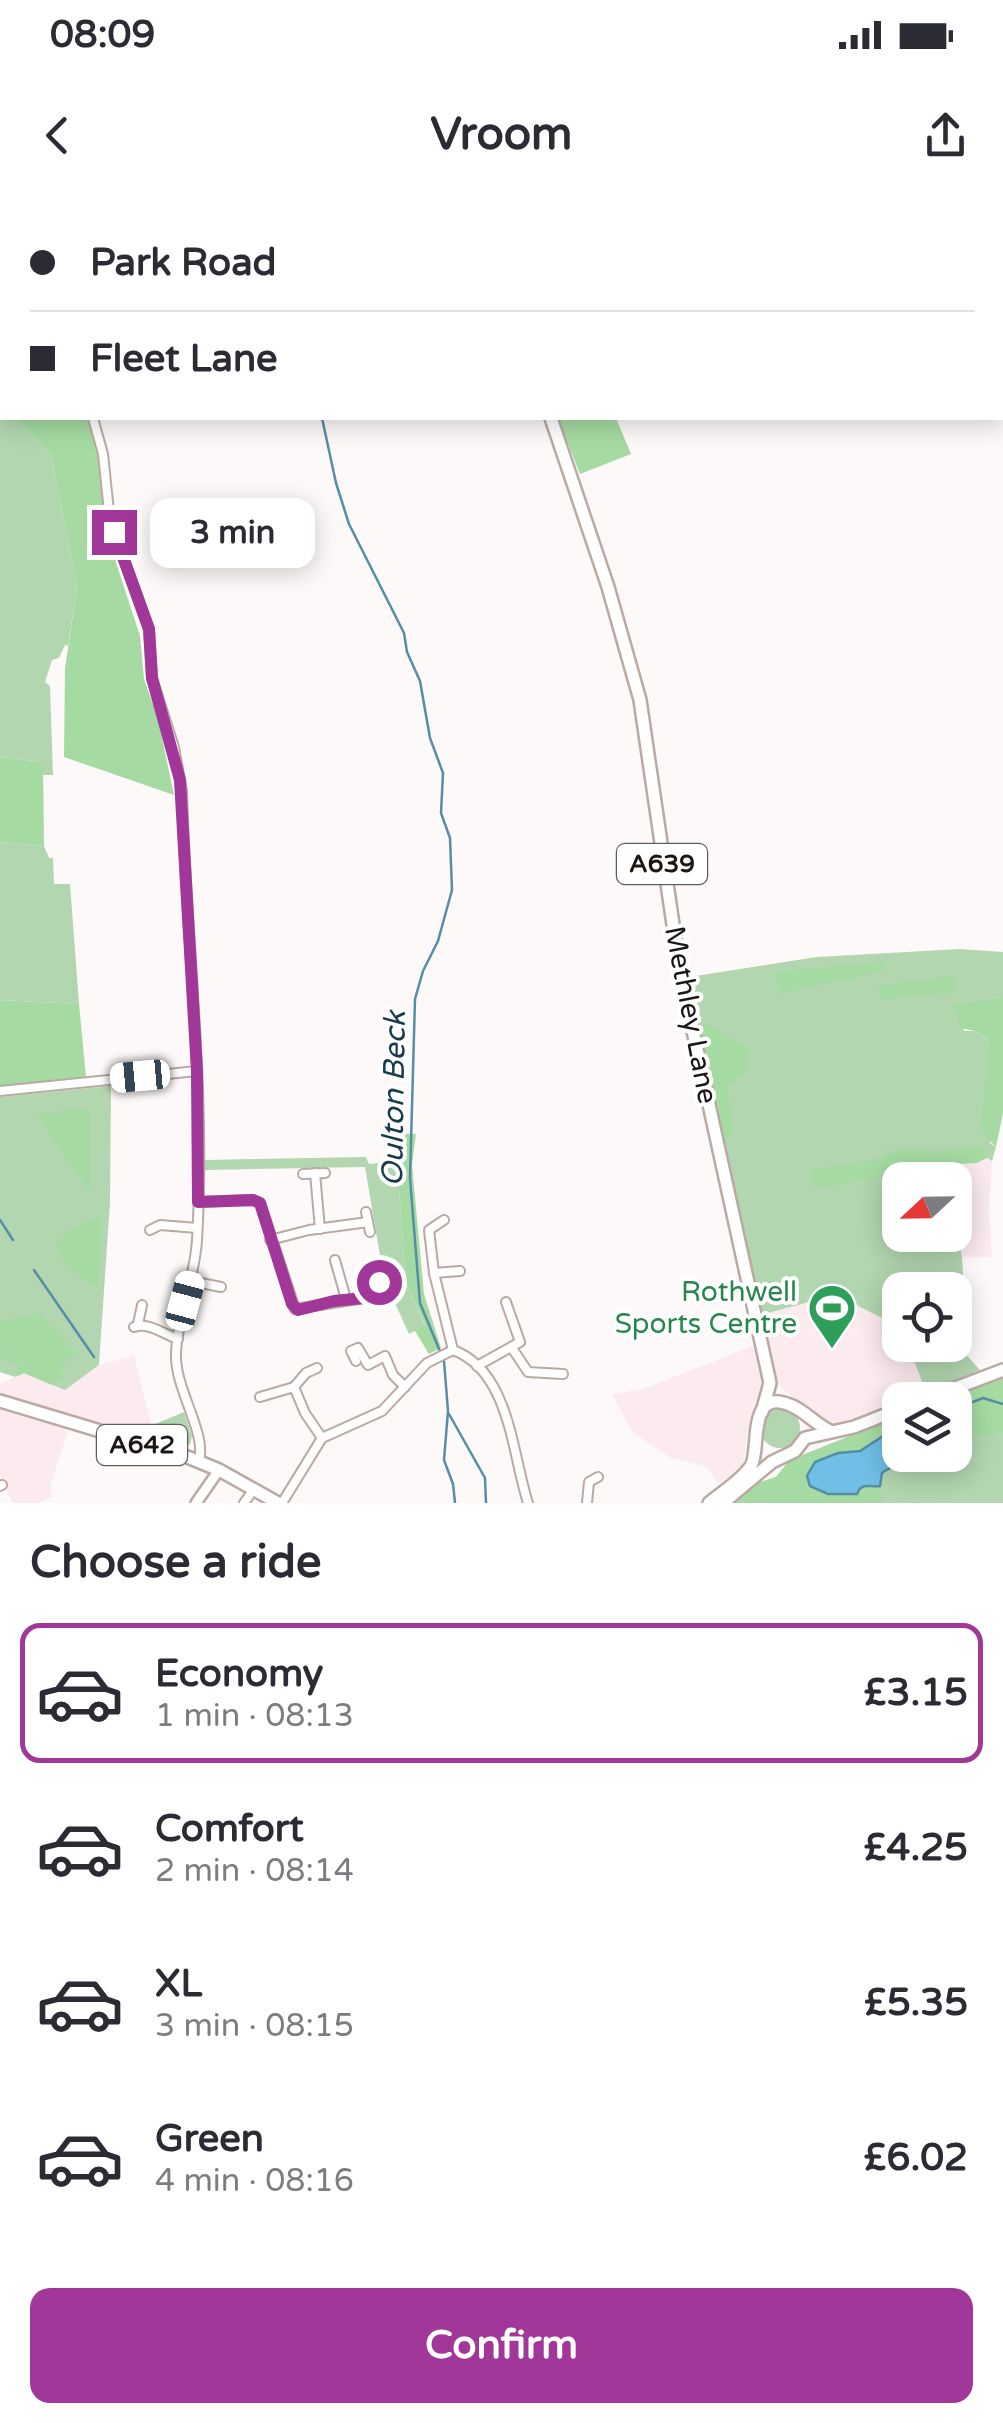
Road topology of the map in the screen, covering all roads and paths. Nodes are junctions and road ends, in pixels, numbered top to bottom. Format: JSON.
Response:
{"nodes":[{"id":1,"x":94,"y":420,"type":"edge"},
{"id":2,"x":551,"y":420,"type":"edge"},
{"id":3,"x":197,"y":1071,"type":"junction"},
{"id":4,"x":0,"y":1091,"type":"edge"},
{"id":5,"x":303,"y":1174,"type":"dead end"},
{"id":6,"x":198,"y":1202,"type":"junction"},
{"id":7,"x":366,"y":1212,"type":"dead end"},
{"id":8,"x":444,"y":1220,"type":"dead end"},
{"id":9,"x":197,"y":1228,"type":"junction"},
{"id":10,"x":320,"y":1228,"type":"junction"},
{"id":11,"x":149,"y":1231,"type":"dead end"},
{"id":12,"x":270,"y":1240,"type":"junction"},
{"id":13,"x":334,"y":1260,"type":"dead end"},
{"id":14,"x":434,"y":1272,"type":"junction"},
{"id":15,"x":460,"y":1272,"type":"dead end"},
{"id":16,"x":190,"y":1280,"type":"junction"},
{"id":17,"x":379,"y":1282,"type":"dead end"},
{"id":18,"x":221,"y":1288,"type":"dead end"},
{"id":19,"x":383,"y":1292,"type":"junction"},
{"id":20,"x":346,"y":1299,"type":"junction"},
{"id":21,"x":386,"y":1302,"type":"dead end"},
{"id":22,"x":506,"y":1302,"type":"dead end"},
{"id":23,"x":142,"y":1305,"type":"dead end"},
{"id":24,"x":178,"y":1338,"type":"junction"},
{"id":25,"x":512,"y":1348,"type":"junction"},
{"id":26,"x":449,"y":1350,"type":"junction"},
{"id":27,"x":356,"y":1361,"type":"dead end"},
{"id":28,"x":477,"y":1366,"type":"junction"},
{"id":29,"x":317,"y":1368,"type":"dead end"},
{"id":30,"x":1003,"y":1370,"type":"edge"},
{"id":31,"x":562,"y":1374,"type":"dead end"},
{"id":32,"x":971,"y":1382,"type":"edge"},
{"id":33,"x":770,"y":1383,"type":"junction"},
{"id":34,"x":294,"y":1387,"type":"junction"},
{"id":35,"x":405,"y":1387,"type":"junction"},
{"id":36,"x":260,"y":1397,"type":"dead end"},
{"id":37,"x":0,"y":1401,"type":"edge"},
{"id":38,"x":792,"y":1405,"type":"junction"},
{"id":39,"x":762,"y":1412,"type":"junction"},
{"id":40,"x":802,"y":1414,"type":"junction"},
{"id":41,"x":882,"y":1416,"type":"edge"},
{"id":42,"x":830,"y":1431,"type":"junction"},
{"id":43,"x":322,"y":1438,"type":"junction"},
{"id":44,"x":805,"y":1438,"type":"junction"},
{"id":45,"x":757,"y":1440,"type":"junction"},
{"id":46,"x":783,"y":1455,"type":"junction"},
{"id":47,"x":195,"y":1460,"type":"junction"},
{"id":48,"x":219,"y":1470,"type":"junction"},
{"id":49,"x":598,"y":1476,"type":"dead end"},
{"id":50,"x":254,"y":1489,"type":"junction"},
{"id":51,"x":197,"y":1503,"type":"edge"},
{"id":52,"x":244,"y":1503,"type":"edge"},
{"id":53,"x":280,"y":1503,"type":"edge"},
{"id":54,"x":528,"y":1503,"type":"edge"},
{"id":55,"x":587,"y":1503,"type":"edge"},
{"id":56,"x":709,"y":1503,"type":"edge"},
{"id":57,"x":723,"y":1503,"type":"edge"}],
"edges":[{"from":1,"to":3,"type":"street"},
{"from":2,"to":33,"type":"main road","name":"Methley Lane","number":"A639"},
{"from":3,"to":4,"type":"street"},
{"from":3,"to":6,"type":"street"},
{"from":5,"to":10,"type":"street"},
{"from":6,"to":9,"type":"street"},
{"from":6,"to":12,"type":"street"},
{"from":7,"to":10,"type":"street"},
{"from":8,"to":14,"type":"street"},
{"from":9,"to":11,"type":"street"},
{"from":9,"to":16,"type":"street"},
{"from":10,"to":12,"type":"street"},
{"from":12,"to":20,"type":"street"},
{"from":13,"to":20,"type":"street"},
{"from":14,"to":15,"type":"street"},
{"from":14,"to":26,"type":"street"},
{"from":16,"to":18,"type":"street"},
{"from":16,"to":24,"type":"street"},
{"from":17,"to":19,"type":"street"},
{"from":19,"to":20,"type":"street"},
{"from":19,"to":21,"type":"street"},
{"from":22,"to":25,"type":"street"},
{"from":23,"to":24,"type":"street"},
{"from":24,"to":47,"type":"street"},
{"from":25,"to":28,"type":"street"},
{"from":25,"to":31,"type":"street"},
{"from":26,"to":28,"type":"street"},
{"from":26,"to":35,"type":"street"},
{"from":27,"to":35,"type":"street"},
{"from":28,"to":54,"type":"street"},
{"from":29,"to":34,"type":"street"},
{"from":30,"to":32,"type":"main road"},
{"from":33,"to":38,"type":"main road"},
{"from":33,"to":39,"type":"main road","name":"Methley Lane","number":"A639"},
{"from":34,"to":36,"type":"street"},
{"from":34,"to":43,"type":"street"},
{"from":35,"to":43,"type":"street"},
{"from":37,"to":47,"type":"main road","number":"A642"},
{"from":38,"to":39,"type":"main road"},
{"from":38,"to":40,"type":"main road"},
{"from":39,"to":45,"type":"main road"},
{"from":40,"to":42,"type":"main road"},
{"from":40,"to":44,"type":"main road"},
{"from":41,"to":42,"type":"main road"},
{"from":42,"to":44,"type":"main road"},
{"from":43,"to":53,"type":"street"},
{"from":44,"to":46,"type":"main road"},
{"from":45,"to":46,"type":"main road"},
{"from":45,"to":56,"type":"main road"},
{"from":46,"to":57,"type":"main road"},
{"from":47,"to":48,"type":"main road","number":"A642"},
{"from":48,"to":50,"type":"main road","number":"A642"},
{"from":48,"to":51,"type":"street"},
{"from":49,"to":55,"type":"street"},
{"from":50,"to":52,"type":"street"},
{"from":50,"to":53,"type":"main road","number":"A642"}]}
